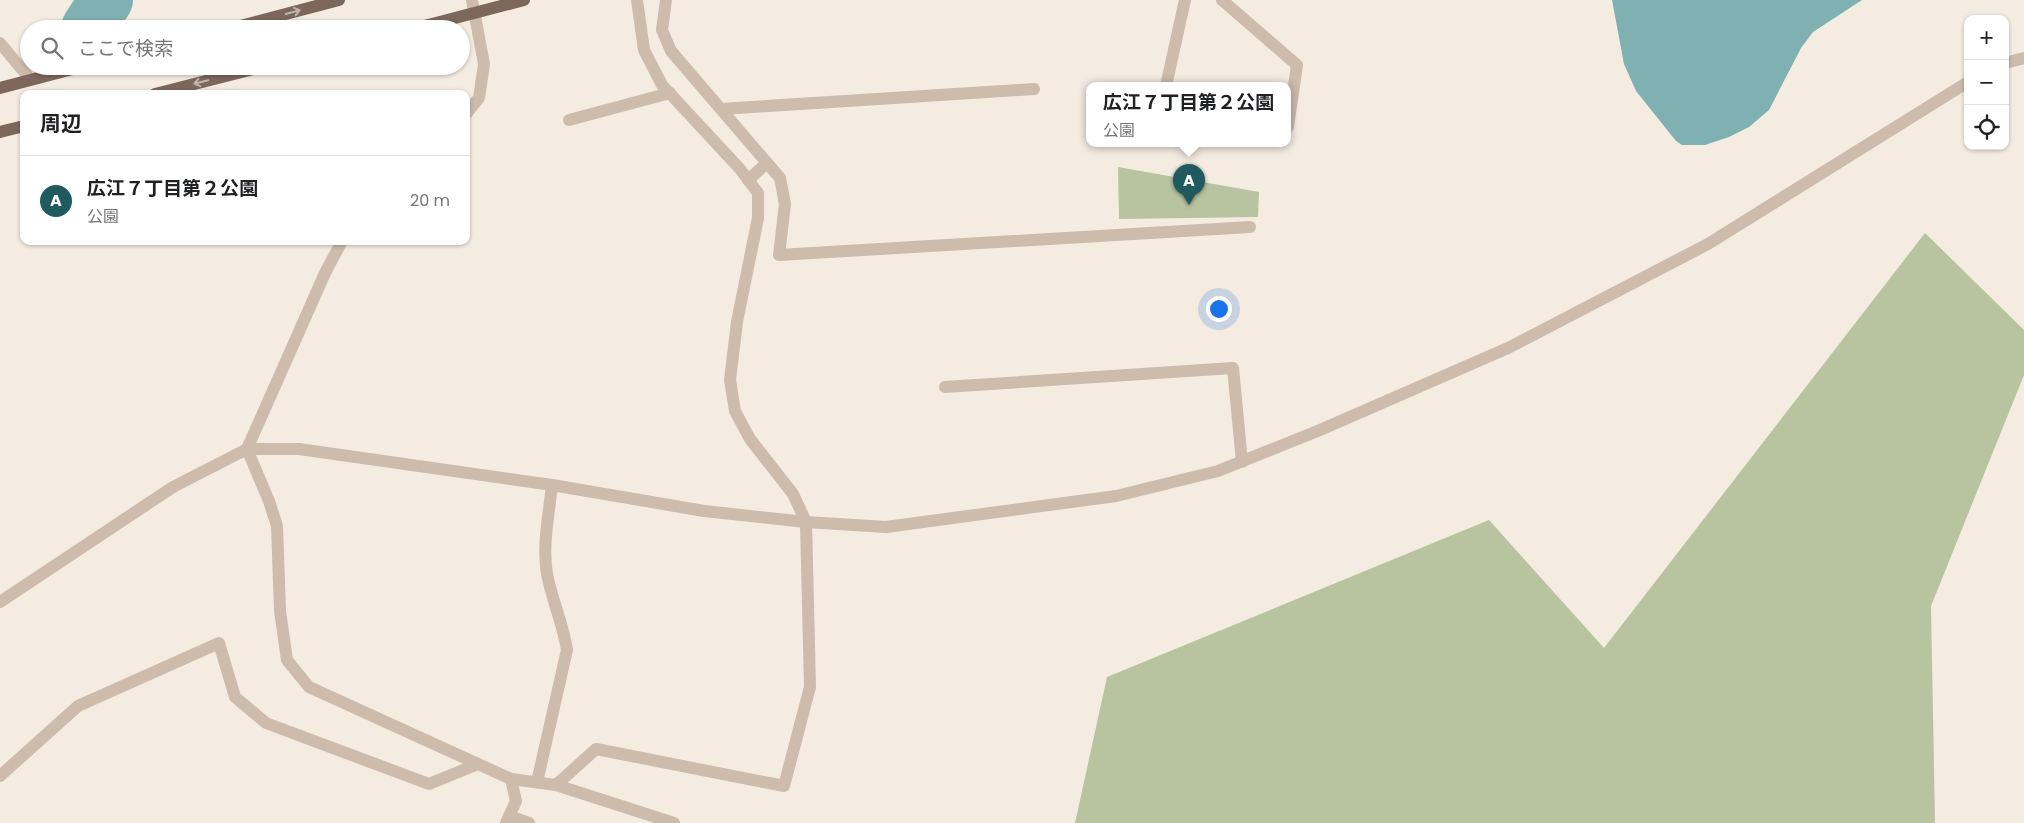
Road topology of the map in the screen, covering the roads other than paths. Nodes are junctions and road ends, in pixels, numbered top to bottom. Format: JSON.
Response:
{"nodes":[{"id":1,"x":339,"y":0,"type":"edge"},
{"id":2,"x":472,"y":0,"type":"edge"},
{"id":3,"x":524,"y":0,"type":"edge"},
{"id":4,"x":637,"y":0,"type":"edge"},
{"id":5,"x":666,"y":0,"type":"edge"},
{"id":6,"x":1185,"y":0,"type":"edge"},
{"id":7,"x":1222,"y":0,"type":"edge"},
{"id":8,"x":475,"y":13,"type":"junction"},
{"id":9,"x":263,"y":20,"type":"edge"},
{"id":10,"x":448,"y":20,"type":"edge"},
{"id":11,"x":0,"y":43,"type":"edge"},
{"id":12,"x":2024,"y":58,"type":"edge"},
{"id":13,"x":2009,"y":62,"type":"edge"},
{"id":14,"x":20,"y":67,"type":"edge"},
{"id":15,"x":27,"y":75,"type":"edge"},
{"id":16,"x":47,"y":75,"type":"edge"},
{"id":17,"x":230,"y":75,"type":"edge"},
{"id":18,"x":30,"y":79,"type":"junction"},
{"id":19,"x":1167,"y":82,"type":"edge"},
{"id":20,"x":1964,"y":84,"type":"edge"},
{"id":21,"x":0,"y":88,"type":"edge"},
{"id":22,"x":1034,"y":89,"type":"dead end"},
{"id":23,"x":171,"y":90,"type":"edge"},
{"id":24,"x":670,"y":93,"type":"junction"},
{"id":25,"x":1291,"y":106,"type":"edge"},
{"id":26,"x":470,"y":109,"type":"edge"},
{"id":27,"x":720,"y":109,"type":"junction"},
{"id":28,"x":570,"y":120,"type":"dead end"},
{"id":29,"x":20,"y":127,"type":"edge"},
{"id":30,"x":0,"y":132,"type":"edge"},
{"id":31,"x":767,"y":163,"type":"junction"},
{"id":32,"x":748,"y":180,"type":"junction"},
{"id":33,"x":1250,"y":227,"type":"dead end"},
{"id":34,"x":340,"y":245,"type":"edge"},
{"id":35,"x":945,"y":387,"type":"dead end"},
{"id":36,"x":247,"y":449,"type":"junction"},
{"id":37,"x":1242,"y":462,"type":"junction"},
{"id":38,"x":552,"y":485,"type":"junction"},
{"id":39,"x":806,"y":522,"type":"junction"},
{"id":40,"x":0,"y":602,"type":"edge"},
{"id":41,"x":478,"y":764,"type":"junction"},
{"id":42,"x":0,"y":776,"type":"edge"},
{"id":43,"x":510,"y":779,"type":"junction"},
{"id":44,"x":537,"y":782,"type":"junction"},
{"id":45,"x":556,"y":785,"type":"junction"},
{"id":46,"x":508,"y":819,"type":"edge"},
{"id":47,"x":529,"y":823,"type":"edge"},
{"id":48,"x":674,"y":823,"type":"edge"}],
"edges":[{"from":9,"to":1,"type":"main road","one_way":true},
{"from":2,"to":8,"type":"street"},
{"from":3,"to":8,"type":"main road"},
{"from":4,"to":24,"type":"street"},
{"from":5,"to":27,"type":"street"},
{"from":6,"to":19,"type":"street"},
{"from":7,"to":25,"type":"street"},
{"from":8,"to":10,"type":"main road"},
{"from":8,"to":26,"type":"street"},
{"from":11,"to":14,"type":"street"},
{"from":12,"to":13,"type":"street"},
{"from":15,"to":18,"type":"street"},
{"from":16,"to":18,"type":"main road"},
{"from":17,"to":23,"type":"main road","one_way":true},
{"from":18,"to":21,"type":"main road"},
{"from":20,"to":37,"type":"street"},
{"from":22,"to":27,"type":"street"},
{"from":24,"to":28,"type":"street"},
{"from":24,"to":32,"type":"street"},
{"from":27,"to":31,"type":"street"},
{"from":29,"to":30,"type":"main road"},
{"from":31,"to":32,"type":"street"},
{"from":31,"to":33,"type":"street"},
{"from":32,"to":39,"type":"street"},
{"from":34,"to":36,"type":"street"},
{"from":35,"to":37,"type":"street"},
{"from":36,"to":38,"type":"street"},
{"from":36,"to":40,"type":"street"},
{"from":36,"to":41,"type":"street"},
{"from":37,"to":39,"type":"street"},
{"from":38,"to":39,"type":"street"},
{"from":38,"to":44,"type":"street"},
{"from":39,"to":45,"type":"street"},
{"from":41,"to":42,"type":"street"},
{"from":41,"to":43,"type":"street"},
{"from":43,"to":44,"type":"street"},
{"from":43,"to":46,"type":"street"},
{"from":44,"to":45,"type":"street"},
{"from":45,"to":48,"type":"street"},
{"from":46,"to":47,"type":"street"}]}
